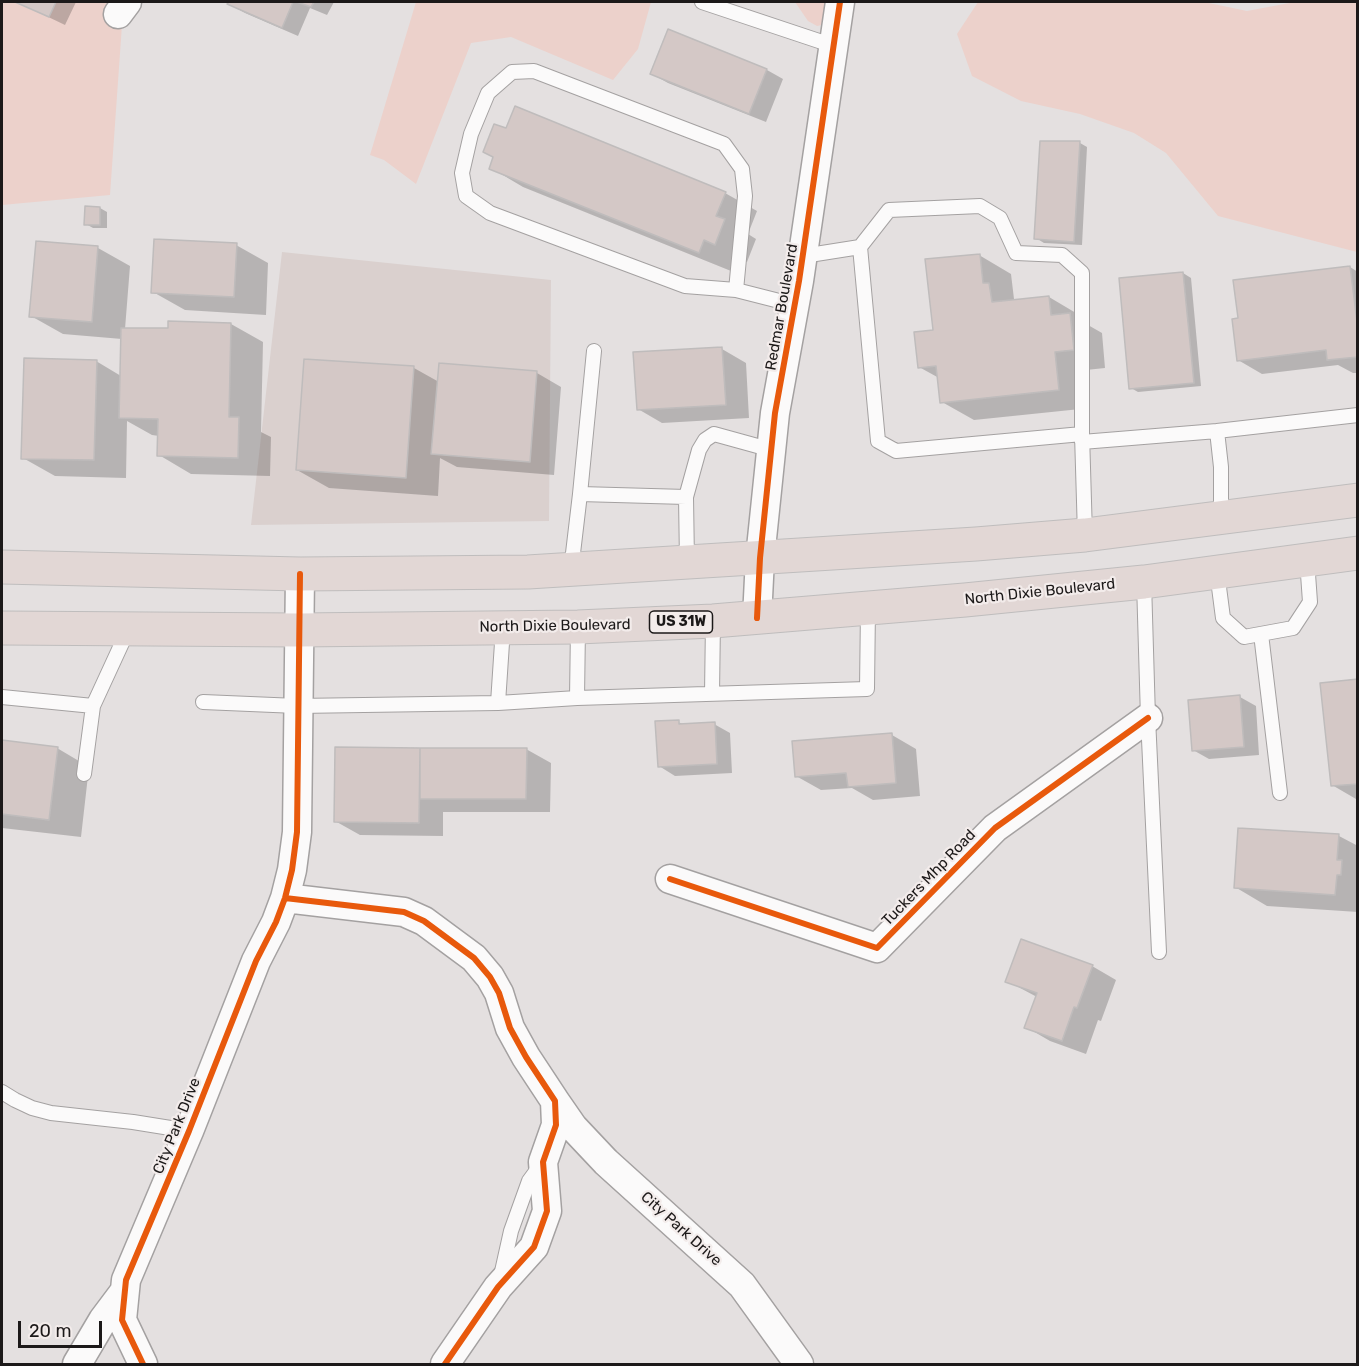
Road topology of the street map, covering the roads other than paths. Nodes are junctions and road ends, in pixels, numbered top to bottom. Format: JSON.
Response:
{"nodes":[{"id":1,"x":702,"y":2,"type":"edge"},
{"id":2,"x":840,"y":2,"type":"edge"},
{"id":3,"x":834,"y":46,"type":"junction"},
{"id":4,"x":860,"y":247,"type":"junction"},
{"id":5,"x":803,"y":256,"type":"junction"},
{"id":6,"x":736,"y":290,"type":"junction"},
{"id":7,"x":795,"y":305,"type":"junction"},
{"id":8,"x":594,"y":351,"type":"dead end"},
{"id":9,"x":1358,"y":415,"type":"edge"},
{"id":10,"x":1217,"y":431,"type":"junction"},
{"id":11,"x":1082,"y":438,"type":"junction"},
{"id":12,"x":772,"y":450,"type":"junction"},
{"id":13,"x":580,"y":494,"type":"junction"},
{"id":14,"x":686,"y":497,"type":"junction"},
{"id":15,"x":1358,"y":500,"type":"edge"},
{"id":16,"x":1221,"y":518,"type":"junction"},
{"id":17,"x":1084,"y":535,"type":"junction"},
{"id":18,"x":1358,"y":553,"type":"edge"},
{"id":19,"x":760,"y":558,"type":"junction"},
{"id":20,"x":1307,"y":560,"type":"junction"},
{"id":21,"x":687,"y":562,"type":"junction"},
{"id":22,"x":2,"y":567,"type":"edge"},
{"id":23,"x":571,"y":570,"type":"junction"},
{"id":24,"x":1217,"y":572,"type":"junction"},
{"id":25,"x":300,"y":573,"type":"junction"},
{"id":26,"x":1144,"y":582,"type":"junction"},
{"id":27,"x":868,"y":608,"type":"junction"},
{"id":28,"x":757,"y":618,"type":"junction"},
{"id":29,"x":713,"y":621,"type":"junction"},
{"id":30,"x":503,"y":627,"type":"junction"},
{"id":31,"x":578,"y":627,"type":"junction"},
{"id":32,"x":2,"y":628,"type":"edge"},
{"id":33,"x":128,"y":630,"type":"junction"},
{"id":34,"x":299,"y":630,"type":"junction"},
{"id":35,"x":1261,"y":634,"type":"junction"},
{"id":36,"x":712,"y":694,"type":"junction"},
{"id":37,"x":2,"y":697,"type":"edge"},
{"id":38,"x":578,"y":698,"type":"junction"},
{"id":39,"x":203,"y":702,"type":"dead end"},
{"id":40,"x":498,"y":703,"type":"junction"},
{"id":41,"x":93,"y":706,"type":"junction"},
{"id":42,"x":297,"y":706,"type":"junction"},
{"id":43,"x":1148,"y":718,"type":"junction"},
{"id":44,"x":84,"y":774,"type":"dead end"},
{"id":45,"x":1280,"y":793,"type":"dead end"},
{"id":46,"x":670,"y":879,"type":"dead end"},
{"id":47,"x":285,"y":898,"type":"junction"},
{"id":48,"x":1159,"y":952,"type":"dead end"},
{"id":49,"x":2,"y":1092,"type":"edge"},
{"id":50,"x":555,"y":1101,"type":"junction"},
{"id":51,"x":189,"y":1131,"type":"junction"},
{"id":52,"x":124,"y":1292,"type":"junction"},
{"id":53,"x":77,"y":1365,"type":"edge"},
{"id":54,"x":143,"y":1365,"type":"edge"},
{"id":55,"x":445,"y":1365,"type":"edge"},
{"id":56,"x":799,"y":1365,"type":"edge"}],
"edges":[{"from":1,"to":3,"type":"lane"},
{"from":2,"to":3,"type":"street","name":"Redmar Boulevard"},
{"from":3,"to":5,"type":"street","name":"Redmar Boulevard"},
{"from":4,"to":5,"type":"lane"},
{"from":4,"to":11,"type":"lane"},
{"from":4,"to":11,"type":"lane"},
{"from":5,"to":7,"type":"street","name":"Redmar Boulevard"},
{"from":6,"to":6,"type":"lane"},
{"from":6,"to":7,"type":"lane"},
{"from":7,"to":12,"type":"street","name":"Redmar Boulevard"},
{"from":8,"to":13,"type":"lane"},
{"from":9,"to":10,"type":"lane"},
{"from":10,"to":11,"type":"lane"},
{"from":10,"to":16,"type":"lane"},
{"from":11,"to":17,"type":"lane"},
{"from":12,"to":14,"type":"lane"},
{"from":12,"to":19,"type":"street","name":"Redmar Boulevard"},
{"from":13,"to":14,"type":"lane"},
{"from":13,"to":23,"type":"lane"},
{"from":14,"to":21,"type":"lane"},
{"from":15,"to":16,"type":"highway"},
{"from":16,"to":17,"type":"highway"},
{"from":17,"to":19,"type":"highway"},
{"from":18,"to":20,"type":"highway","name":"North Dixie Boulevard","number":"US 31W"},
{"from":19,"to":21,"type":"highway"},
{"from":19,"to":28,"type":"street","name":"Redmar Boulevard"},
{"from":20,"to":24,"type":"highway","name":"North Dixie Boulevard","number":"US 31W"},
{"from":20,"to":35,"type":"lane"},
{"from":21,"to":23,"type":"highway"},
{"from":22,"to":25,"type":"highway"},
{"from":23,"to":25,"type":"highway"},
{"from":24,"to":26,"type":"highway","name":"North Dixie Boulevard","number":"US 31W"},
{"from":24,"to":35,"type":"lane"},
{"from":25,"to":34,"type":"street","name":"City Park Drive"},
{"from":26,"to":27,"type":"highway","name":"North Dixie Boulevard","number":"US 31W"},
{"from":26,"to":43,"type":"lane"},
{"from":27,"to":28,"type":"highway","name":"North Dixie Boulevard","number":"US 31W"},
{"from":27,"to":36,"type":"lane"},
{"from":28,"to":29,"type":"highway","name":"North Dixie Boulevard","number":"US 31W"},
{"from":29,"to":31,"type":"highway","name":"North Dixie Boulevard","number":"US 31W"},
{"from":29,"to":36,"type":"lane"},
{"from":30,"to":31,"type":"highway","name":"North Dixie Boulevard","number":"US 31W"},
{"from":30,"to":34,"type":"highway","name":"North Dixie Boulevard","number":"US 31W"},
{"from":30,"to":40,"type":"lane"},
{"from":31,"to":38,"type":"lane"},
{"from":32,"to":33,"type":"highway","name":"North Dixie Boulevard","number":"US 31W"},
{"from":33,"to":34,"type":"highway","name":"North Dixie Boulevard","number":"US 31W"},
{"from":33,"to":41,"type":"lane"},
{"from":34,"to":42,"type":"street","name":"City Park Drive"},
{"from":35,"to":45,"type":"lane"},
{"from":36,"to":38,"type":"lane"},
{"from":37,"to":41,"type":"lane"},
{"from":38,"to":40,"type":"lane"},
{"from":39,"to":42,"type":"lane"},
{"from":40,"to":42,"type":"lane"},
{"from":41,"to":44,"type":"lane"},
{"from":42,"to":47,"type":"street","name":"City Park Drive"},
{"from":43,"to":46,"type":"street","name":"Tuckers Mhp Road"},
{"from":43,"to":48,"type":"lane"},
{"from":47,"to":50,"type":"street","name":"City Park Drive"},
{"from":47,"to":51,"type":"street","name":"City Park Drive"},
{"from":49,"to":51,"type":"lane"},
{"from":50,"to":55,"type":"street"},
{"from":50,"to":56,"type":"street","name":"City Park Drive"},
{"from":51,"to":52,"type":"street","name":"City Park Drive"},
{"from":52,"to":53,"type":"street","name":"City Park Drive"},
{"from":52,"to":54,"type":"street","name":"City Park Drive"}]}
